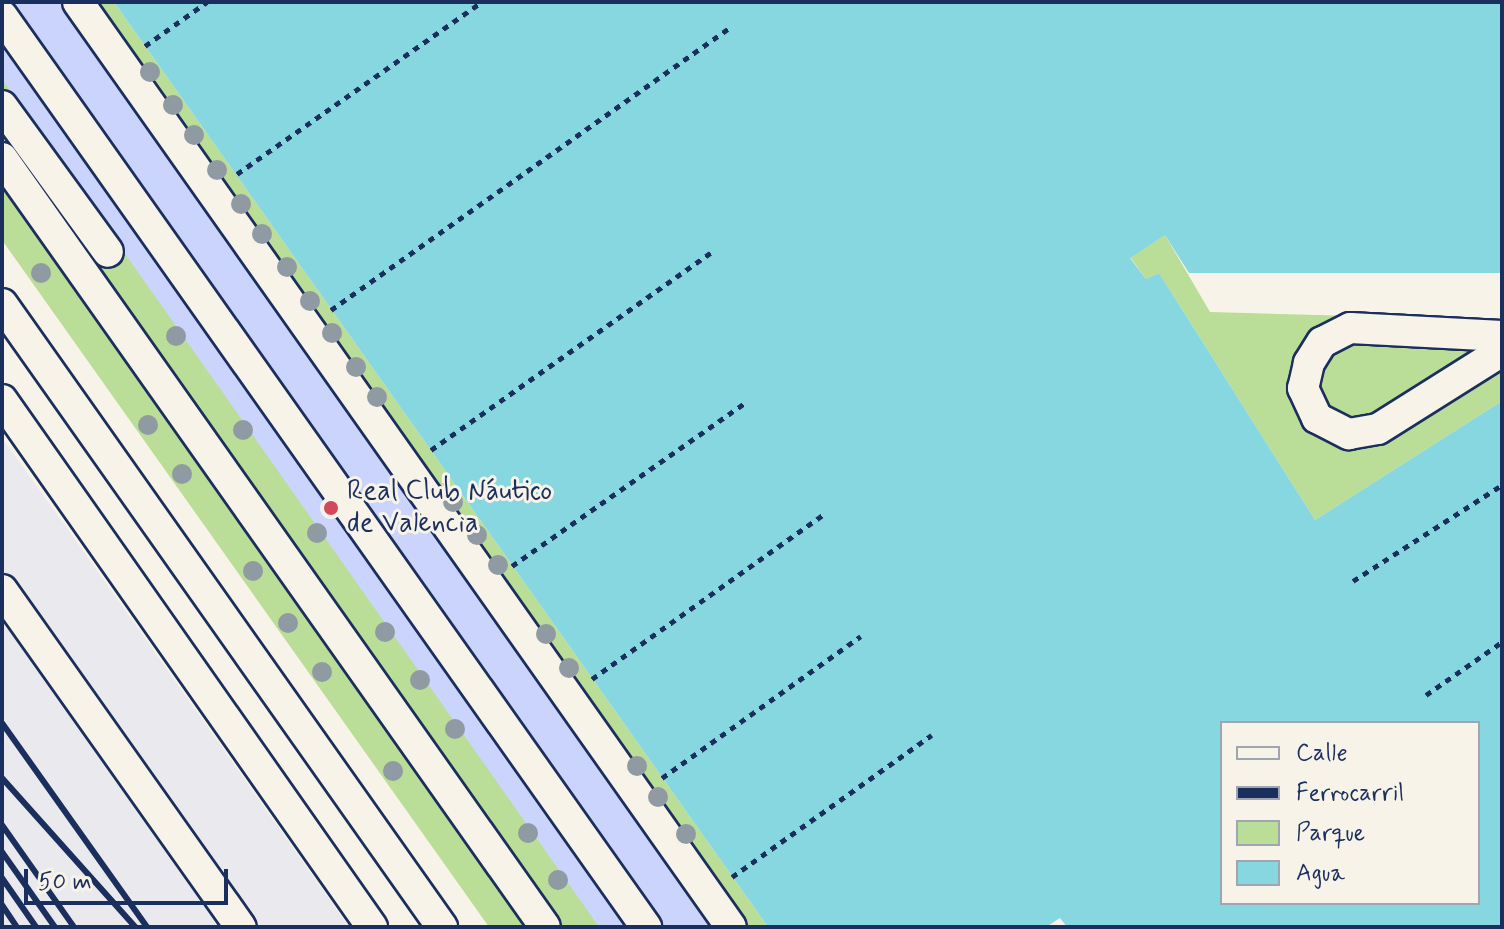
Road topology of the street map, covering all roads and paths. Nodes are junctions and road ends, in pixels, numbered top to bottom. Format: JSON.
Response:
{"nodes":[{"id":1,"x":78,"y":2,"type":"edge"},
{"id":2,"x":207,"y":2,"type":"edge"},
{"id":3,"x":482,"y":2,"type":"edge"},
{"id":4,"x":2,"y":16,"type":"edge"},
{"id":5,"x":729,"y":28,"type":"dead end"},
{"id":6,"x":145,"y":46,"type":"dead end"},
{"id":7,"x":2,"y":106,"type":"edge"},
{"id":8,"x":2,"y":158,"type":"edge"},
{"id":9,"x":237,"y":174,"type":"dead end"},
{"id":10,"x":714,"y":250,"type":"dead end"},
{"id":11,"x":108,"y":252,"type":"dead end"},
{"id":12,"x":2,"y":304,"type":"edge"},
{"id":13,"x":331,"y":310,"type":"dead end"},
{"id":14,"x":1502,"y":336,"type":"edge"},
{"id":15,"x":1502,"y":351,"type":"edge"},
{"id":16,"x":2,"y":400,"type":"edge"},
{"id":17,"x":746,"y":402,"type":"dead end"},
{"id":18,"x":431,"y":450,"type":"dead end"},
{"id":19,"x":1502,"y":485,"type":"edge"},
{"id":20,"x":826,"y":513,"type":"dead end"},
{"id":21,"x":512,"y":566,"type":"dead end"},
{"id":22,"x":1353,"y":581,"type":"dead end"},
{"id":23,"x":2,"y":590,"type":"edge"},
{"id":24,"x":861,"y":636,"type":"dead end"},
{"id":25,"x":1502,"y":642,"type":"edge"},
{"id":26,"x":592,"y":679,"type":"dead end"},
{"id":27,"x":1426,"y":695,"type":"dead end"},
{"id":28,"x":932,"y":735,"type":"dead end"},
{"id":29,"x":662,"y":778,"type":"dead end"},
{"id":30,"x":732,"y":877,"type":"dead end"},
{"id":31,"x":241,"y":927,"type":"edge"},
{"id":32,"x":372,"y":927,"type":"edge"},
{"id":33,"x":442,"y":927,"type":"edge"},
{"id":34,"x":545,"y":927,"type":"edge"},
{"id":35,"x":646,"y":927,"type":"edge"},
{"id":36,"x":731,"y":927,"type":"edge"}],
"edges":[{"from":1,"to":36,"type":"street"},
{"from":2,"to":6,"type":"path"},
{"from":3,"to":9,"type":"path"},
{"from":4,"to":35,"type":"street"},
{"from":5,"to":13,"type":"path"},
{"from":7,"to":11,"type":"street"},
{"from":8,"to":34,"type":"street"},
{"from":10,"to":18,"type":"path"},
{"from":12,"to":33,"type":"street"},
{"from":14,"to":15,"type":"street"},
{"from":16,"to":32,"type":"street"},
{"from":17,"to":21,"type":"path"},
{"from":19,"to":22,"type":"path"},
{"from":20,"to":26,"type":"path"},
{"from":23,"to":31,"type":"street"},
{"from":24,"to":29,"type":"path"},
{"from":25,"to":27,"type":"path"},
{"from":28,"to":30,"type":"path"}]}
